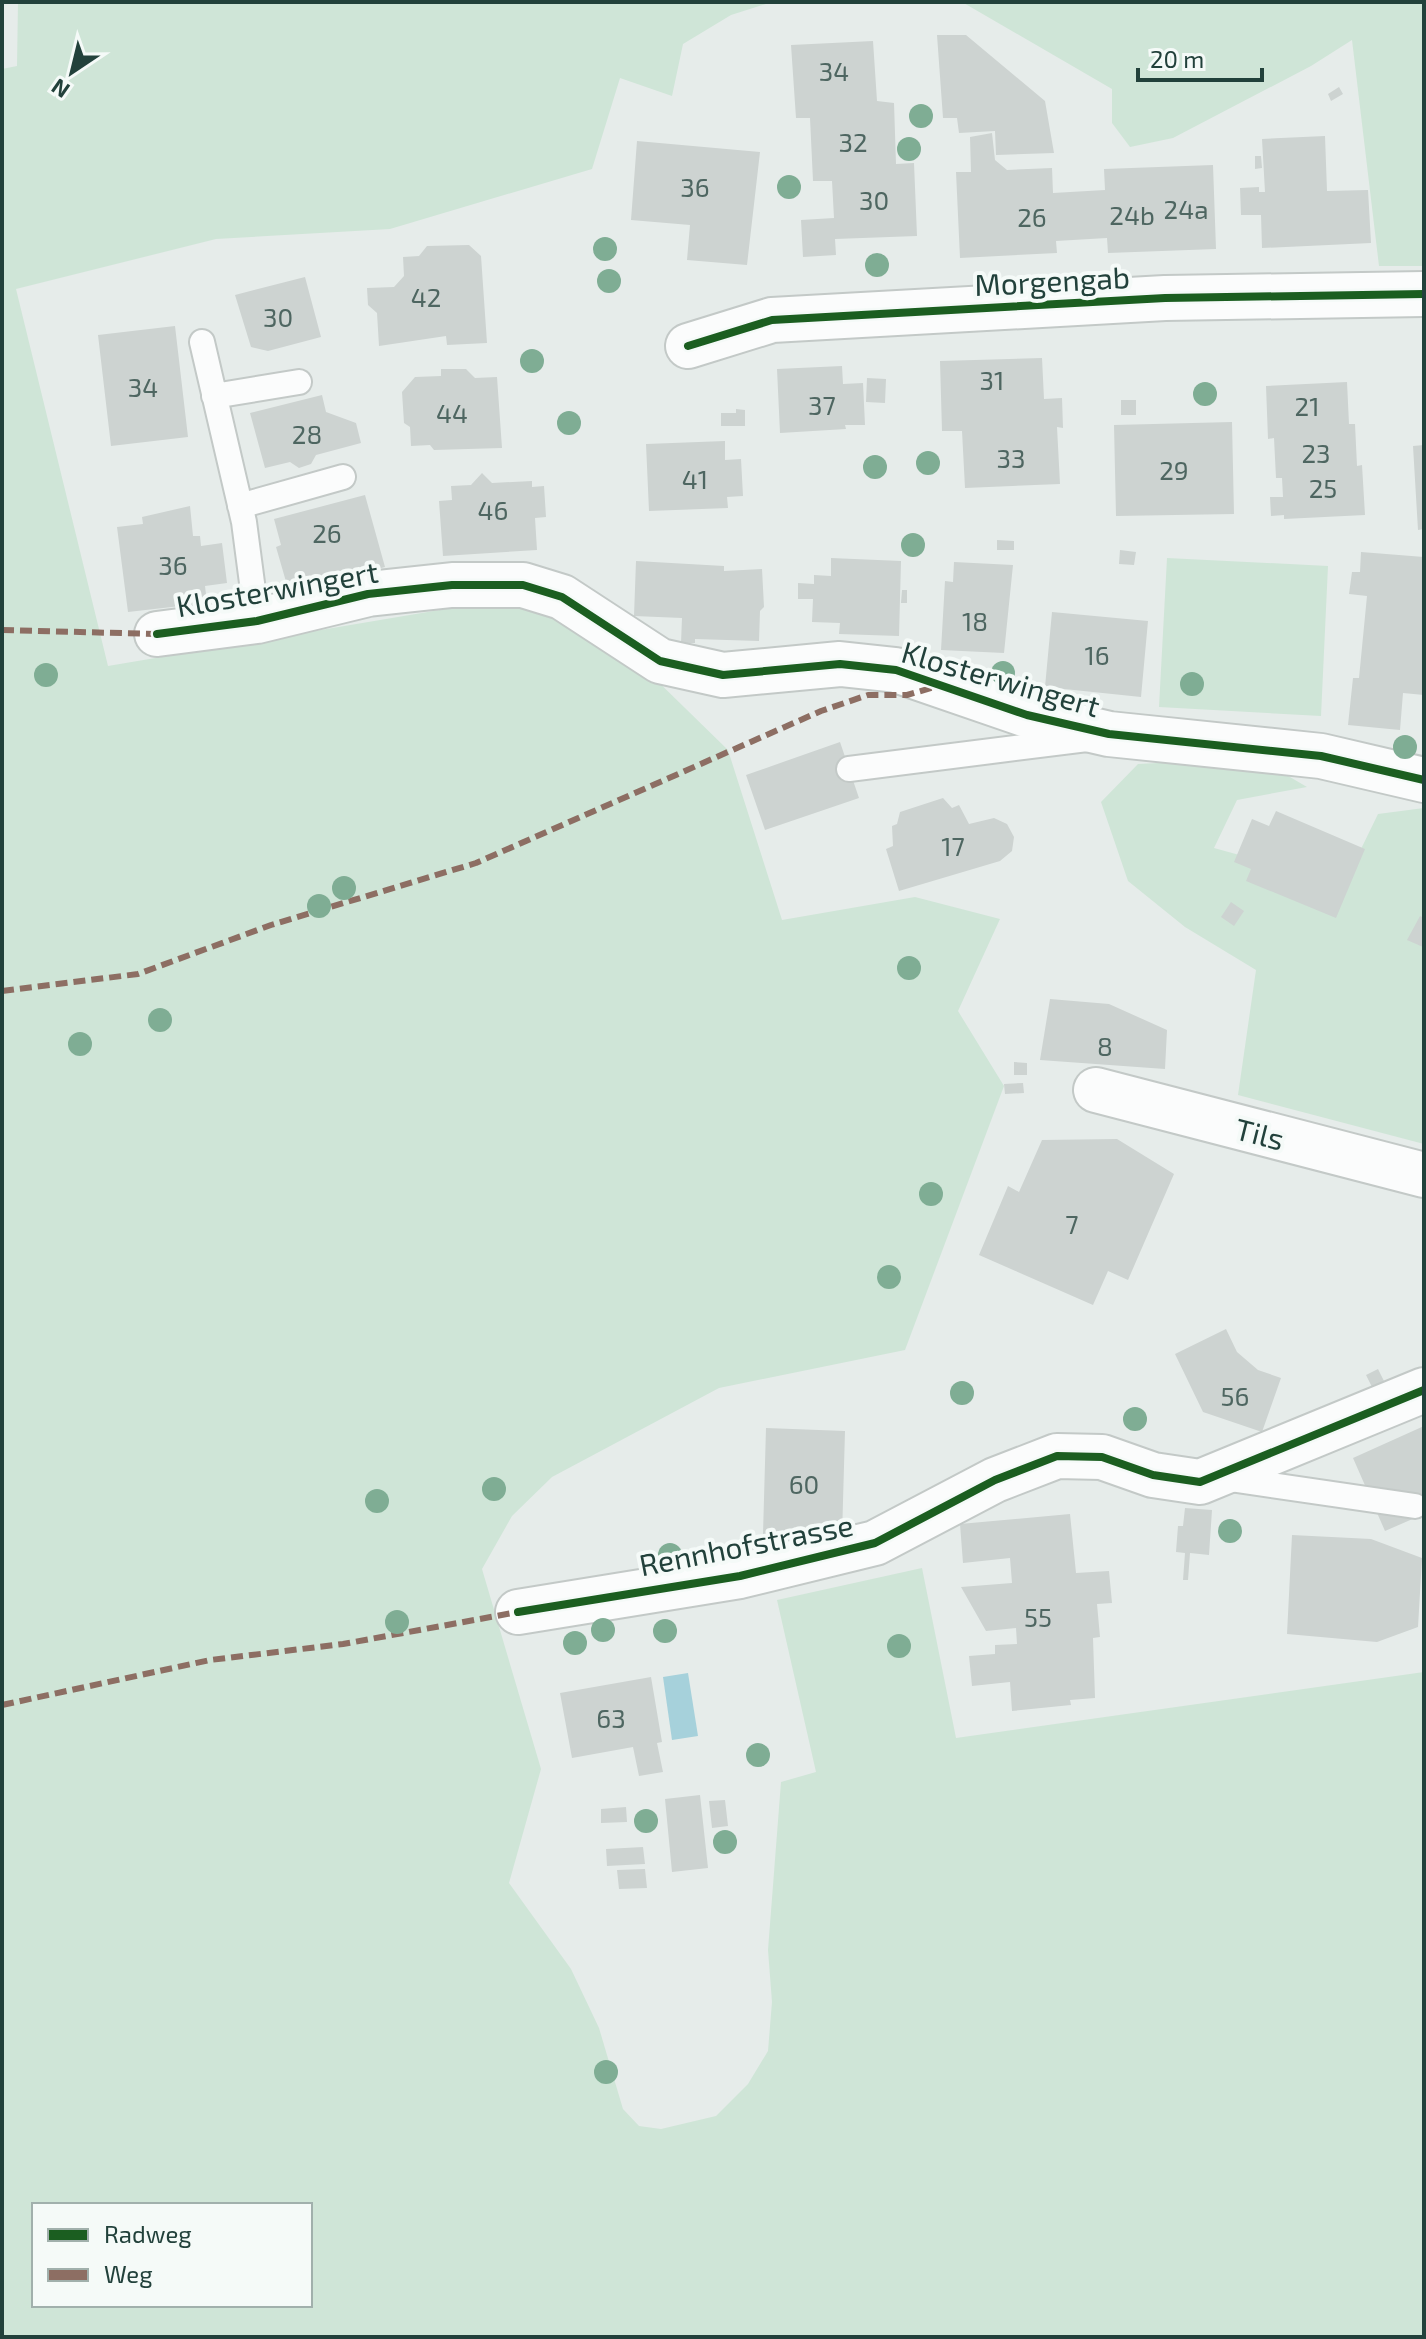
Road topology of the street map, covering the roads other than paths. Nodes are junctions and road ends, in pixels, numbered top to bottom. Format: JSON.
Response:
{"nodes":[{"id":1,"x":1424,"y":294,"type":"edge"},
{"id":2,"x":202,"y":342,"type":"dead end"},
{"id":3,"x":688,"y":346,"type":"dead end"},
{"id":4,"x":299,"y":382,"type":"dead end"},
{"id":5,"x":214,"y":396,"type":"junction"},
{"id":6,"x":343,"y":477,"type":"dead end"},
{"id":7,"x":240,"y":506,"type":"junction"},
{"id":8,"x":257,"y":621,"type":"junction"},
{"id":9,"x":157,"y":634,"type":"dead end"},
{"id":10,"x":1109,"y":734,"type":"junction"},
{"id":11,"x":849,"y":769,"type":"dead end"},
{"id":12,"x":1424,"y":780,"type":"edge"},
{"id":13,"x":1096,"y":1090,"type":"dead end"},
{"id":14,"x":1424,"y":1175,"type":"edge"},
{"id":15,"x":1424,"y":1390,"type":"edge"},
{"id":16,"x":1213,"y":1477,"type":"junction"},
{"id":17,"x":1415,"y":1506,"type":"dead end"},
{"id":18,"x":518,"y":1612,"type":"dead end"}],
"edges":[{"from":1,"to":3,"type":"street","name":"Morgengab"},
{"from":2,"to":5,"type":"lane"},
{"from":4,"to":5,"type":"lane"},
{"from":5,"to":7,"type":"lane"},
{"from":6,"to":7,"type":"lane"},
{"from":7,"to":8,"type":"lane"},
{"from":8,"to":9,"type":"street","name":"Klosterwingert"},
{"from":8,"to":10,"type":"street","name":"Klosterwingert"},
{"from":10,"to":11,"type":"lane"},
{"from":10,"to":12,"type":"street","name":"Klosterwingert"},
{"from":13,"to":14,"type":"street","name":"Tils"},
{"from":15,"to":16,"type":"street","name":"Rennhofstrasse"},
{"from":16,"to":17,"type":"lane"},
{"from":16,"to":18,"type":"street","name":"Rennhofstrasse"}]}
